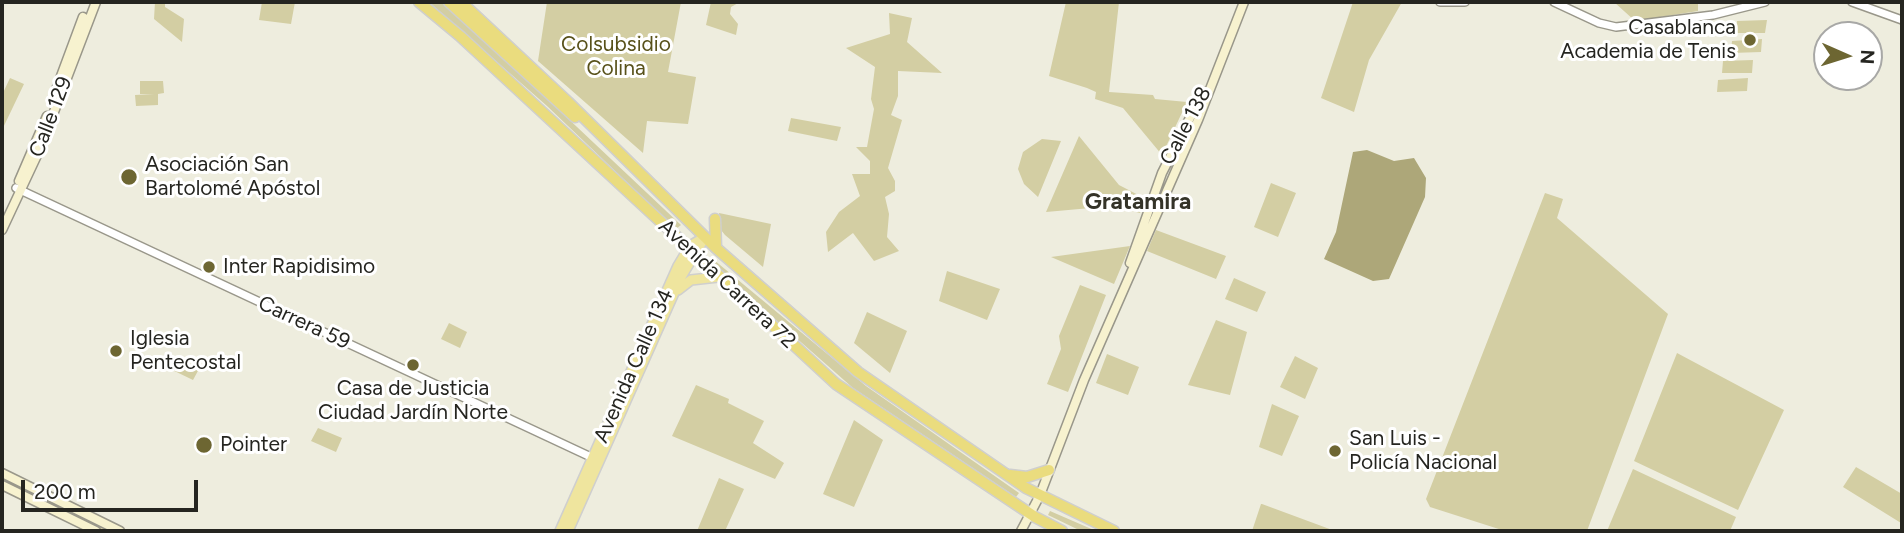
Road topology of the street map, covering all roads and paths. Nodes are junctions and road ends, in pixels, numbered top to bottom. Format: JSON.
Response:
{"nodes":[{"id":1,"x":90,"y":2,"type":"edge"},
{"id":2,"x":96,"y":2,"type":"edge"},
{"id":3,"x":419,"y":2,"type":"edge"},
{"id":4,"x":449,"y":2,"type":"edge"},
{"id":5,"x":461,"y":2,"type":"edge"},
{"id":6,"x":1244,"y":2,"type":"edge"},
{"id":7,"x":1440,"y":2,"type":"edge"},
{"id":8,"x":1465,"y":2,"type":"edge"},
{"id":9,"x":1554,"y":2,"type":"edge"},
{"id":10,"x":1765,"y":2,"type":"edge"},
{"id":11,"x":1852,"y":2,"type":"edge"},
{"id":12,"x":1902,"y":20,"type":"edge"},
{"id":13,"x":1212,"y":78,"type":"junction"},
{"id":14,"x":610,"y":146,"type":"junction"},
{"id":15,"x":1162,"y":173,"type":"junction"},
{"id":16,"x":1172,"y":178,"type":"junction"},
{"id":17,"x":19,"y":189,"type":"junction"},
{"id":18,"x":2,"y":218,"type":"edge"},
{"id":19,"x":715,"y":219,"type":"dead end"},
{"id":20,"x":2,"y":230,"type":"edge"},
{"id":21,"x":705,"y":237,"type":"junction"},
{"id":22,"x":716,"y":248,"type":"junction"},
{"id":23,"x":691,"y":252,"type":"junction"},
{"id":24,"x":718,"y":277,"type":"junction"},
{"id":25,"x":674,"y":293,"type":"junction"},
{"id":26,"x":1121,"y":294,"type":"junction"},
{"id":27,"x":593,"y":458,"type":"junction"},
{"id":28,"x":1049,"y":470,"type":"junction"},
{"id":29,"x":2,"y":473,"type":"edge"},
{"id":30,"x":1007,"y":475,"type":"junction"},
{"id":31,"x":2,"y":485,"type":"edge"},
{"id":32,"x":1040,"y":495,"type":"junction"},
{"id":33,"x":1031,"y":514,"type":"junction"},
{"id":34,"x":1058,"y":530,"type":"edge"},
{"id":35,"x":96,"y":531,"type":"edge"},
{"id":36,"x":120,"y":531,"type":"edge"},
{"id":37,"x":560,"y":531,"type":"edge"},
{"id":38,"x":568,"y":531,"type":"edge"},
{"id":39,"x":1024,"y":531,"type":"edge"},
{"id":40,"x":1037,"y":531,"type":"edge"},
{"id":41,"x":1114,"y":531,"type":"edge"}],
"edges":[{"from":1,"to":17,"type":"main road","name":"Calle 129"},
{"from":2,"to":17,"type":"main road","name":"Calle 129"},
{"from":3,"to":23,"type":"highway","name":"Avenida Carrera 72"},
{"from":4,"to":14,"type":"highway","name":"Avenida Carrera 72"},
{"from":5,"to":14,"type":"highway","name":"Avenida Carrera 72"},
{"from":6,"to":13,"type":"main road","name":"Calle 138"},
{"from":7,"to":8,"type":"street"},
{"from":9,"to":10,"type":"street"},
{"from":11,"to":12,"type":"street"},
{"from":13,"to":15,"type":"main road","name":"Calle 138"},
{"from":13,"to":16,"type":"main road","name":"Calle 138"},
{"from":14,"to":21,"type":"highway","name":"Avenida Carrera 72"},
{"from":15,"to":16,"type":"main road"},
{"from":15,"to":26,"type":"main road","name":"Calle 138"},
{"from":16,"to":26,"type":"main road","name":"Calle 138"},
{"from":17,"to":18,"type":"main road","name":"Calle 129"},
{"from":17,"to":20,"type":"main road","name":"Calle 129"},
{"from":17,"to":27,"type":"street","name":"Carrera 59"},
{"from":19,"to":22,"type":"highway"},
{"from":21,"to":22,"type":"highway","name":"Avenida Carrera 72"},
{"from":21,"to":23,"type":"main road","name":"Avenida Calle 134"},
{"from":22,"to":30,"type":"highway","name":"Avenida Carrera 72"},
{"from":23,"to":24,"type":"highway","name":"Avenida Carrera 72"},
{"from":23,"to":25,"type":"main road","name":"Avenida Calle 134"},
{"from":23,"to":27,"type":"main road","name":"Avenida Calle 134"},
{"from":24,"to":25,"type":"main road"},
{"from":24,"to":33,"type":"highway","name":"Avenida Carrera 72"},
{"from":25,"to":38,"type":"main road","name":"Avenida Calle 134"},
{"from":26,"to":28,"type":"main road","name":"Calle 138"},
{"from":27,"to":37,"type":"main road","name":"Avenida Calle 134"},
{"from":28,"to":30,"type":"highway"},
{"from":28,"to":32,"type":"main road","name":"Calle 138"},
{"from":29,"to":36,"type":"main road"},
{"from":30,"to":32,"type":"highway","name":"Avenida Carrera 72"},
{"from":31,"to":35,"type":"main road"},
{"from":32,"to":33,"type":"main road","name":"Calle 138"},
{"from":32,"to":41,"type":"highway","name":"Avenida Carrera 72"},
{"from":33,"to":34,"type":"highway","name":"Avenida Carrera 72"},
{"from":33,"to":39,"type":"main road","name":"Calle 138"},
{"from":34,"to":40,"type":"highway"}]}
